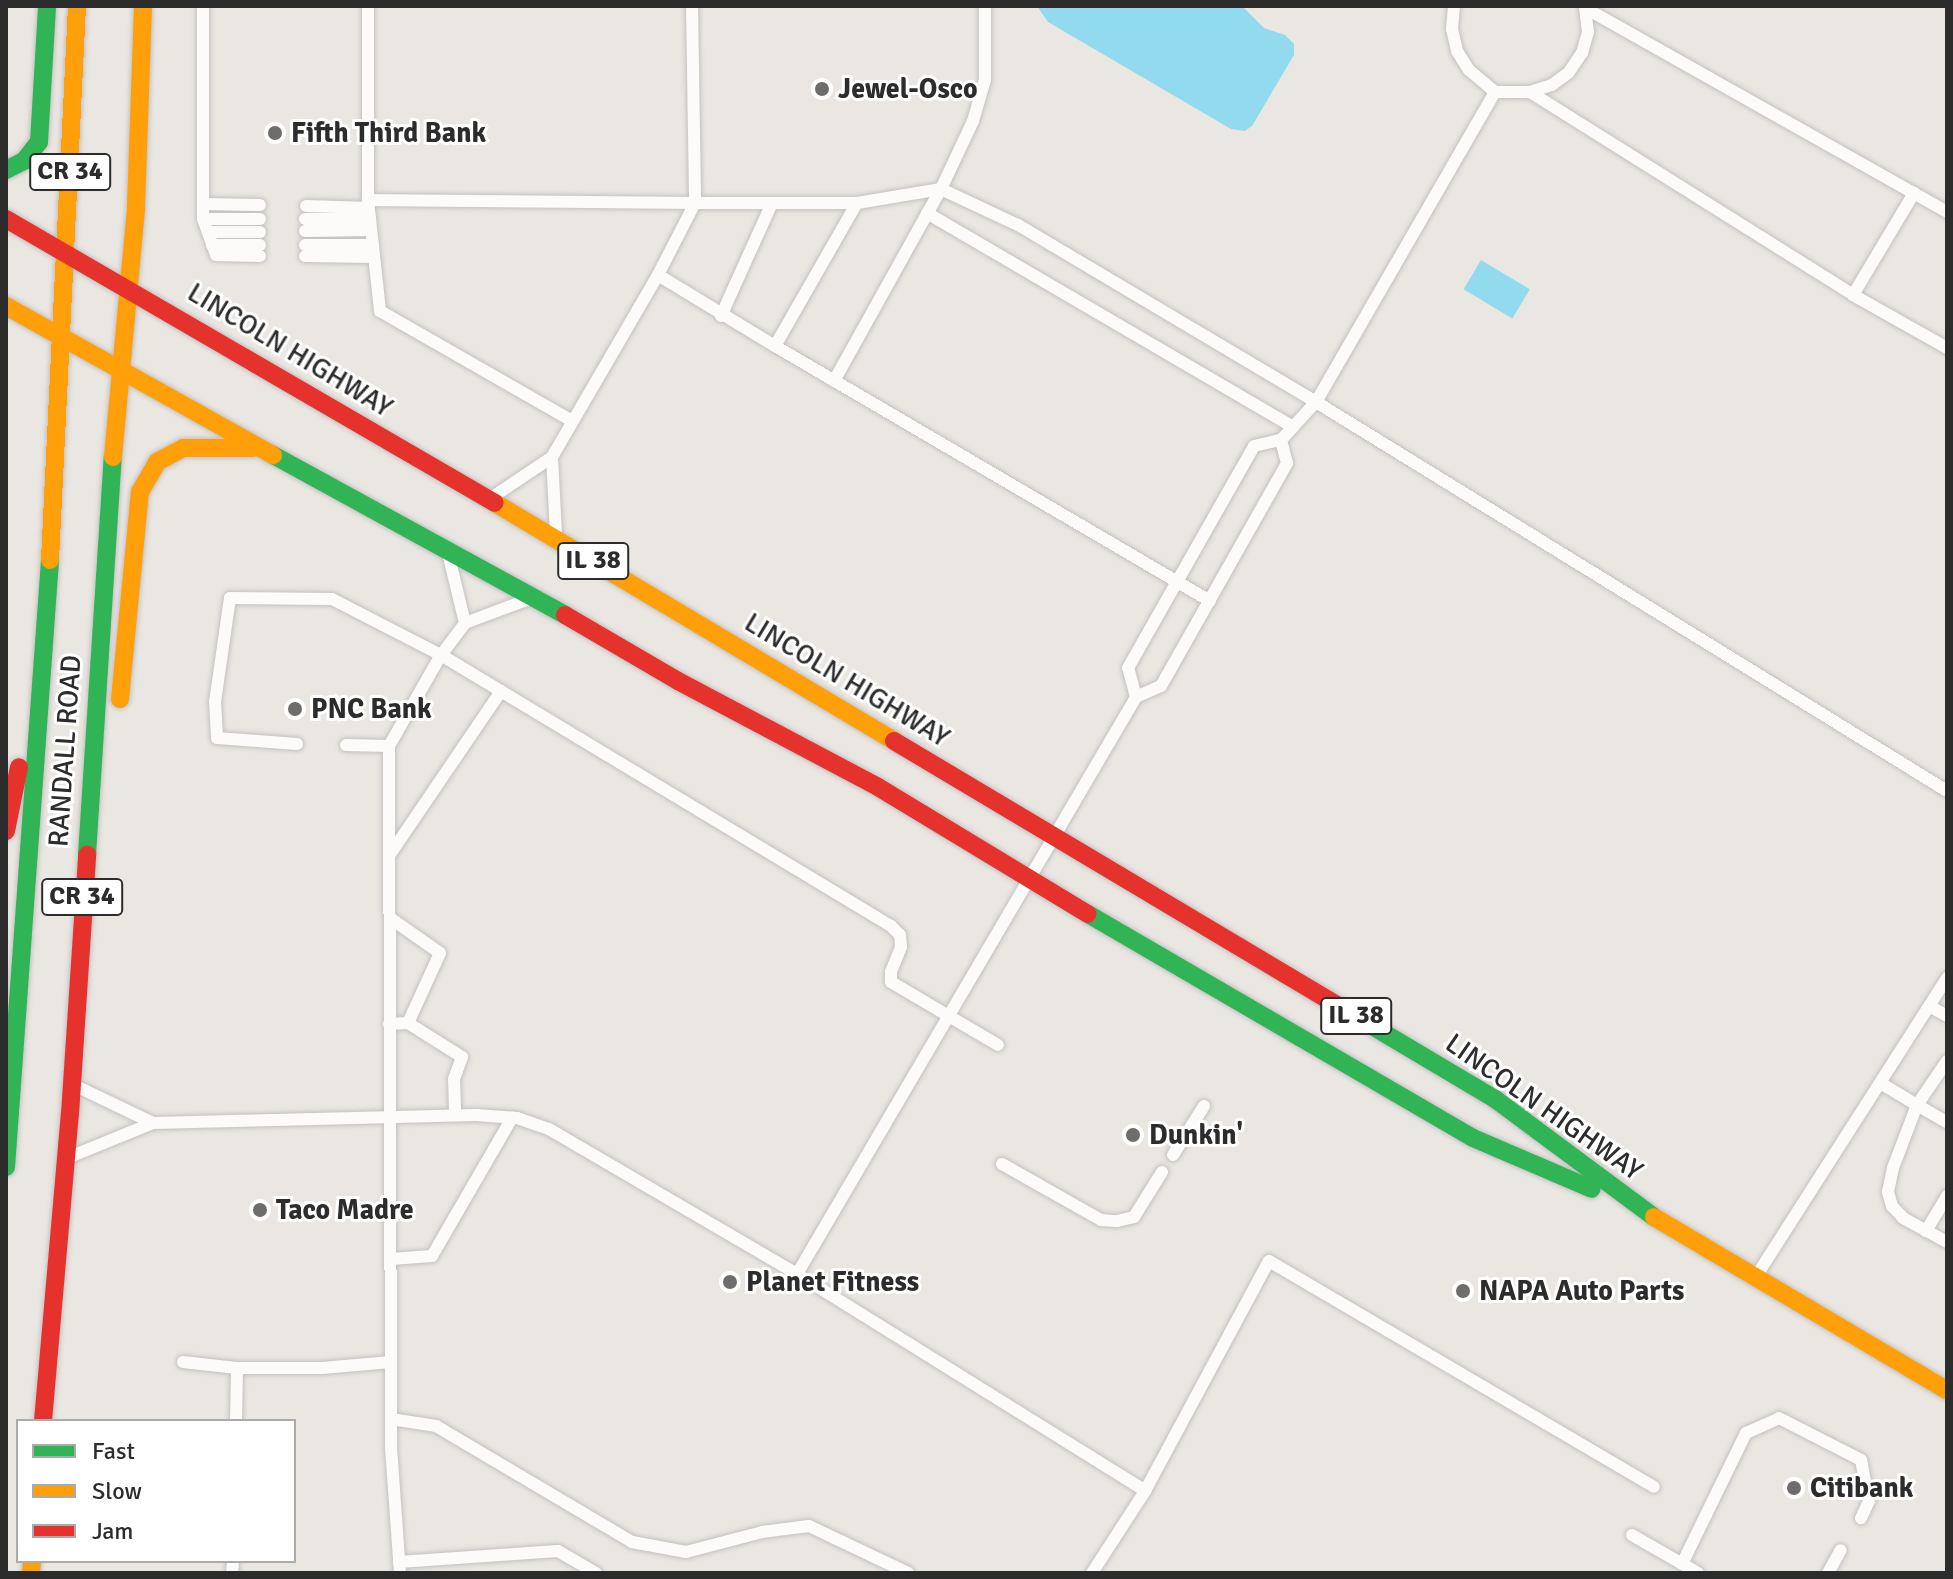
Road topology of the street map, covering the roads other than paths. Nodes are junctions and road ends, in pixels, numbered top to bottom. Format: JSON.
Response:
{"nodes":[{"id":1,"x":47,"y":6,"type":"edge"},
{"id":2,"x":77,"y":6,"type":"edge"},
{"id":3,"x":143,"y":6,"type":"edge"},
{"id":4,"x":203,"y":6,"type":"edge"},
{"id":5,"x":368,"y":6,"type":"edge"},
{"id":6,"x":692,"y":6,"type":"edge"},
{"id":7,"x":985,"y":6,"type":"edge"},
{"id":8,"x":1454,"y":6,"type":"edge"},
{"id":9,"x":1586,"y":8,"type":"edge"},
{"id":10,"x":1495,"y":92,"type":"junction"},
{"id":11,"x":1530,"y":92,"type":"junction"},
{"id":12,"x":6,"y":170,"type":"edge"},
{"id":13,"x":941,"y":189,"type":"junction"},
{"id":14,"x":1914,"y":193,"type":"junction"},
{"id":15,"x":695,"y":203,"type":"junction"},
{"id":16,"x":772,"y":203,"type":"junction"},
{"id":17,"x":857,"y":203,"type":"junction"},
{"id":18,"x":203,"y":204,"type":"junction"},
{"id":19,"x":260,"y":205,"type":"dead end"},
{"id":20,"x":1947,"y":212,"type":"edge"},
{"id":21,"x":927,"y":213,"type":"junction"},
{"id":22,"x":369,"y":214,"type":"junction"},
{"id":23,"x":6,"y":219,"type":"edge"},
{"id":24,"x":203,"y":219,"type":"junction"},
{"id":25,"x":212,"y":244,"type":"junction"},
{"id":26,"x":260,"y":251,"type":"dead end"},
{"id":27,"x":305,"y":251,"type":"dead end"},
{"id":28,"x":373,"y":251,"type":"junction"},
{"id":29,"x":67,"y":254,"type":"junction"},
{"id":30,"x":658,"y":275,"type":"junction"},
{"id":31,"x":128,"y":287,"type":"junction"},
{"id":32,"x":1853,"y":295,"type":"junction"},
{"id":33,"x":6,"y":306,"type":"edge"},
{"id":34,"x":721,"y":316,"type":"junction"},
{"id":35,"x":63,"y":337,"type":"junction"},
{"id":36,"x":775,"y":346,"type":"junction"},
{"id":37,"x":1947,"y":348,"type":"edge"},
{"id":38,"x":119,"y":372,"type":"junction"},
{"id":39,"x":834,"y":381,"type":"junction"},
{"id":40,"x":1316,"y":402,"type":"junction"},
{"id":41,"x":572,"y":421,"type":"junction"},
{"id":42,"x":1293,"y":427,"type":"junction"},
{"id":43,"x":1281,"y":440,"type":"junction"},
{"id":44,"x":259,"y":448,"type":"junction"},
{"id":45,"x":552,"y":457,"type":"junction"},
{"id":46,"x":488,"y":499,"type":"junction"},
{"id":47,"x":557,"y":540,"type":"junction"},
{"id":48,"x":447,"y":550,"type":"junction"},
{"id":49,"x":1178,"y":582,"type":"junction"},
{"id":50,"x":531,"y":598,"type":"junction"},
{"id":51,"x":1210,"y":601,"type":"junction"},
{"id":52,"x":465,"y":623,"type":"junction"},
{"id":53,"x":46,"y":636,"type":"junction"},
{"id":54,"x":441,"y":655,"type":"junction"},
{"id":55,"x":501,"y":691,"type":"junction"},
{"id":56,"x":1136,"y":697,"type":"junction"},
{"id":57,"x":297,"y":744,"type":"dead end"},
{"id":58,"x":346,"y":745,"type":"dead end"},
{"id":59,"x":389,"y":746,"type":"junction"},
{"id":60,"x":1947,"y":791,"type":"edge"},
{"id":61,"x":88,"y":820,"type":"junction"},
{"id":62,"x":6,"y":831,"type":"edge"},
{"id":63,"x":1056,"y":838,"type":"junction"},
{"id":64,"x":391,"y":853,"type":"junction"},
{"id":65,"x":1032,"y":881,"type":"junction"},
{"id":66,"x":390,"y":918,"type":"junction"},
{"id":67,"x":1947,"y":978,"type":"edge"},
{"id":68,"x":1931,"y":1007,"type":"junction"},
{"id":69,"x":1947,"y":1016,"type":"edge"},
{"id":70,"x":950,"y":1017,"type":"junction"},
{"id":71,"x":408,"y":1023,"type":"junction"},
{"id":72,"x":389,"y":1024,"type":"junction"},
{"id":73,"x":998,"y":1045,"type":"dead end"},
{"id":74,"x":6,"y":1060,"type":"edge"},
{"id":75,"x":1947,"y":1061,"type":"edge"},
{"id":76,"x":72,"y":1084,"type":"junction"},
{"id":77,"x":1882,"y":1084,"type":"junction"},
{"id":78,"x":13,"y":1087,"type":"junction"},
{"id":79,"x":1917,"y":1105,"type":"junction"},
{"id":80,"x":1204,"y":1106,"type":"dead end"},
{"id":81,"x":455,"y":1115,"type":"junction"},
{"id":82,"x":390,"y":1118,"type":"junction"},
{"id":83,"x":512,"y":1118,"type":"junction"},
{"id":84,"x":1947,"y":1122,"type":"edge"},
{"id":85,"x":153,"y":1123,"type":"junction"},
{"id":86,"x":1173,"y":1155,"type":"dead end"},
{"id":87,"x":66,"y":1159,"type":"junction"},
{"id":88,"x":1002,"y":1164,"type":"dead end"},
{"id":89,"x":6,"y":1167,"type":"edge"},
{"id":90,"x":1162,"y":1172,"type":"dead end"},
{"id":91,"x":1947,"y":1196,"type":"edge"},
{"id":92,"x":1645,"y":1212,"type":"junction"},
{"id":93,"x":1926,"y":1231,"type":"junction"},
{"id":94,"x":1947,"y":1242,"type":"edge"},
{"id":95,"x":391,"y":1259,"type":"junction"},
{"id":96,"x":797,"y":1274,"type":"junction"},
{"id":97,"x":1755,"y":1277,"type":"junction"},
{"id":98,"x":183,"y":1362,"type":"dead end"},
{"id":99,"x":391,"y":1362,"type":"junction"},
{"id":100,"x":237,"y":1368,"type":"junction"},
{"id":101,"x":1945,"y":1386,"type":"edge"},
{"id":102,"x":43,"y":1419,"type":"edge"},
{"id":103,"x":236,"y":1419,"type":"edge"},
{"id":104,"x":391,"y":1419,"type":"junction"},
{"id":105,"x":1654,"y":1487,"type":"dead end"},
{"id":106,"x":1145,"y":1491,"type":"junction"},
{"id":107,"x":1861,"y":1518,"type":"dead end"},
{"id":108,"x":1632,"y":1535,"type":"dead end"},
{"id":109,"x":1841,"y":1550,"type":"dead end"},
{"id":110,"x":455,"y":1558,"type":"junction"},
{"id":111,"x":1682,"y":1564,"type":"junction"},
{"id":112,"x":400,"y":1568,"type":"edge"},
{"id":113,"x":456,"y":1573,"type":"edge"},
{"id":114,"x":596,"y":1573,"type":"edge"},
{"id":115,"x":908,"y":1573,"type":"edge"},
{"id":116,"x":1092,"y":1573,"type":"edge"},
{"id":117,"x":1698,"y":1573,"type":"edge"},
{"id":118,"x":1828,"y":1573,"type":"edge"}],
"edges":[{"from":1,"to":12,"type":"main road"},
{"from":2,"to":29,"type":"main road","number":"CR 34"},
{"from":3,"to":31,"type":"main road","number":"CR 34"},
{"from":4,"to":18,"type":"lane"},
{"from":5,"to":22,"type":"lane"},
{"from":6,"to":15,"type":"lane"},
{"from":7,"to":13,"type":"lane"},
{"from":8,"to":10,"type":"lane"},
{"from":9,"to":11,"type":"lane"},
{"from":9,"to":14,"type":"lane"},
{"from":10,"to":11,"type":"lane"},
{"from":10,"to":40,"type":"lane"},
{"from":11,"to":32,"type":"lane"},
{"from":13,"to":17,"type":"lane"},
{"from":13,"to":21,"type":"lane"},
{"from":13,"to":40,"type":"lane"},
{"from":14,"to":20,"type":"lane"},
{"from":14,"to":32,"type":"lane"},
{"from":15,"to":16,"type":"lane"},
{"from":15,"to":22,"type":"lane"},
{"from":15,"to":30,"type":"lane"},
{"from":16,"to":17,"type":"lane"},
{"from":16,"to":34,"type":"lane"},
{"from":17,"to":36,"type":"lane"},
{"from":18,"to":19,"type":"lane"},
{"from":18,"to":24,"type":"lane"},
{"from":21,"to":39,"type":"lane"},
{"from":21,"to":42,"type":"lane"},
{"from":22,"to":22,"type":"lane"},
{"from":22,"to":28,"type":"lane"},
{"from":23,"to":29,"type":"main road","name":"LINCOLN HIGHWAY","number":"IL 38"},
{"from":24,"to":25,"type":"lane"},
{"from":24,"to":25,"type":"lane"},
{"from":25,"to":26,"type":"lane"},
{"from":27,"to":28,"type":"lane"},
{"from":28,"to":41,"type":"lane"},
{"from":29,"to":31,"type":"main road","name":"LINCOLN HIGHWAY","number":"IL 38"},
{"from":29,"to":35,"type":"main road","number":"CR 34"},
{"from":30,"to":34,"type":"lane"},
{"from":30,"to":41,"type":"lane"},
{"from":31,"to":38,"type":"main road","number":"CR 34"},
{"from":31,"to":46,"type":"main road","name":"LINCOLN HIGHWAY","number":"IL 38"},
{"from":32,"to":37,"type":"lane"},
{"from":33,"to":35,"type":"main road","name":"LINCOLN HIGHWAY","number":"IL 38"},
{"from":34,"to":36,"type":"lane"},
{"from":35,"to":38,"type":"main road","name":"LINCOLN HIGHWAY","number":"IL 38"},
{"from":35,"to":53,"type":"main road","name":"RANDALL ROAD","number":"CR 34"},
{"from":36,"to":39,"type":"lane"},
{"from":38,"to":44,"type":"main road","name":"LINCOLN HIGHWAY","number":"IL 38"},
{"from":38,"to":61,"type":"main road","name":"RANDALL ROAD","number":"CR 34"},
{"from":39,"to":49,"type":"lane"},
{"from":40,"to":42,"type":"lane"},
{"from":40,"to":60,"type":"lane"},
{"from":41,"to":45,"type":"lane"},
{"from":42,"to":43,"type":"lane"},
{"from":43,"to":49,"type":"lane"},
{"from":43,"to":51,"type":"lane"},
{"from":44,"to":48,"type":"main road","name":"LINCOLN HIGHWAY","number":"IL 38"},
{"from":44,"to":61,"type":"main road"},
{"from":45,"to":46,"type":"lane"},
{"from":45,"to":47,"type":"lane"},
{"from":46,"to":47,"type":"main road","name":"LINCOLN HIGHWAY","number":"IL 38"},
{"from":47,"to":63,"type":"main road","name":"LINCOLN HIGHWAY","number":"IL 38"},
{"from":48,"to":50,"type":"main road","name":"LINCOLN HIGHWAY","number":"IL 38"},
{"from":48,"to":52,"type":"lane"},
{"from":49,"to":51,"type":"lane"},
{"from":49,"to":56,"type":"lane"},
{"from":50,"to":52,"type":"lane"},
{"from":50,"to":65,"type":"main road","name":"LINCOLN HIGHWAY","number":"IL 38"},
{"from":51,"to":56,"type":"lane"},
{"from":52,"to":54,"type":"lane"},
{"from":53,"to":62,"type":"main road"},
{"from":53,"to":78,"type":"main road","name":"RANDALL ROAD","number":"CR 34"},
{"from":54,"to":55,"type":"lane"},
{"from":54,"to":57,"type":"lane"},
{"from":54,"to":59,"type":"lane"},
{"from":55,"to":64,"type":"lane"},
{"from":55,"to":70,"type":"lane"},
{"from":56,"to":63,"type":"lane"},
{"from":58,"to":59,"type":"lane"},
{"from":59,"to":64,"type":"lane"},
{"from":61,"to":76,"type":"main road","name":"RANDALL ROAD","number":"CR 34"},
{"from":63,"to":65,"type":"lane"},
{"from":63,"to":92,"type":"main road","name":"LINCOLN HIGHWAY","number":"IL 38"},
{"from":64,"to":66,"type":"lane"},
{"from":65,"to":70,"type":"lane"},
{"from":65,"to":92,"type":"main road","name":"LINCOLN HIGHWAY","number":"IL 38"},
{"from":66,"to":71,"type":"lane"},
{"from":66,"to":72,"type":"lane"},
{"from":67,"to":68,"type":"lane"},
{"from":68,"to":69,"type":"lane"},
{"from":68,"to":77,"type":"lane"},
{"from":70,"to":73,"type":"lane"},
{"from":70,"to":96,"type":"lane"},
{"from":71,"to":72,"type":"lane"},
{"from":71,"to":81,"type":"lane"},
{"from":72,"to":82,"type":"lane"},
{"from":74,"to":78,"type":"main road"},
{"from":75,"to":79,"type":"lane"},
{"from":76,"to":85,"type":"lane"},
{"from":76,"to":87,"type":"main road","name":"RANDALL ROAD","number":"CR 34"},
{"from":77,"to":79,"type":"lane"},
{"from":77,"to":97,"type":"lane"},
{"from":78,"to":89,"type":"main road","name":"RANDALL ROAD","number":"CR 34"},
{"from":79,"to":84,"type":"lane"},
{"from":79,"to":93,"type":"lane"},
{"from":80,"to":86,"type":"lane"},
{"from":81,"to":82,"type":"lane"},
{"from":81,"to":83,"type":"lane"},
{"from":82,"to":85,"type":"lane"},
{"from":82,"to":95,"type":"lane"},
{"from":83,"to":95,"type":"lane"},
{"from":83,"to":96,"type":"lane"},
{"from":85,"to":87,"type":"lane"},
{"from":87,"to":102,"type":"main road","name":"RANDALL ROAD","number":"CR 34"},
{"from":88,"to":90,"type":"lane"},
{"from":91,"to":93,"type":"lane"},
{"from":92,"to":97,"type":"main road","name":"LINCOLN HIGHWAY","number":"IL 38"},
{"from":93,"to":94,"type":"lane"},
{"from":95,"to":99,"type":"lane"},
{"from":96,"to":106,"type":"lane"},
{"from":97,"to":101,"type":"main road","name":"LINCOLN HIGHWAY","number":"IL 38"},
{"from":98,"to":100,"type":"lane"},
{"from":99,"to":100,"type":"lane"},
{"from":99,"to":104,"type":"lane"},
{"from":100,"to":103,"type":"lane"},
{"from":104,"to":112,"type":"lane"},
{"from":104,"to":115,"type":"lane"},
{"from":105,"to":106,"type":"lane"},
{"from":106,"to":116,"type":"lane"},
{"from":107,"to":111,"type":"lane"},
{"from":108,"to":111,"type":"lane"},
{"from":109,"to":118,"type":"lane"},
{"from":110,"to":112,"type":"lane"},
{"from":110,"to":113,"type":"lane"},
{"from":110,"to":114,"type":"lane"},
{"from":111,"to":117,"type":"lane"}]}
